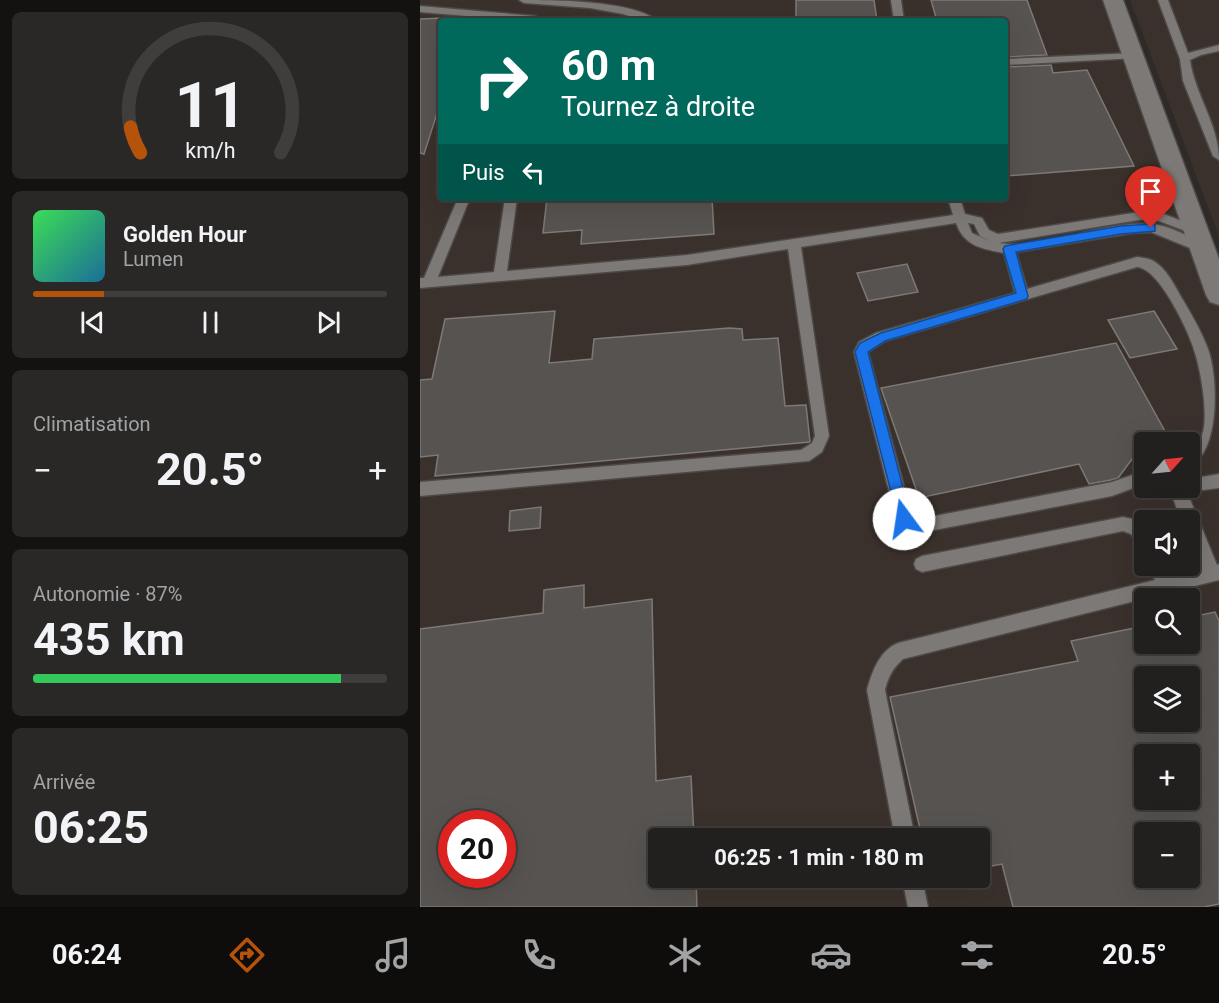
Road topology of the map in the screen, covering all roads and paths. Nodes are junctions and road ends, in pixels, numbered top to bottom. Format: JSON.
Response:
{"nodes":[{"id":1,"x":524,"y":0,"type":"edge"},
{"id":2,"x":896,"y":0,"type":"edge"},
{"id":3,"x":1113,"y":0,"type":"edge"},
{"id":4,"x":1163,"y":0,"type":"edge"},
{"id":5,"x":543,"y":1,"type":"edge"},
{"id":6,"x":582,"y":3,"type":"edge"},
{"id":7,"x":420,"y":9,"type":"edge"},
{"id":8,"x":514,"y":18,"type":"edge"},
{"id":9,"x":536,"y":18,"type":"edge"},
{"id":10,"x":645,"y":18,"type":"edge"},
{"id":11,"x":899,"y":18,"type":"edge"},
{"id":12,"x":1219,"y":48,"type":"edge"},
{"id":13,"x":1133,"y":56,"type":"junction"},
{"id":14,"x":1185,"y":59,"type":"junction"},
{"id":15,"x":1008,"y":62,"type":"edge"},
{"id":16,"x":1219,"y":156,"type":"edge"},
{"id":17,"x":463,"y":201,"type":"edge"},
{"id":18,"x":511,"y":201,"type":"edge"},
{"id":19,"x":955,"y":201,"type":"edge"},
{"id":20,"x":962,"y":218,"type":"junction"},
{"id":21,"x":1199,"y":240,"type":"junction"},
{"id":22,"x":794,"y":244,"type":"junction"},
{"id":23,"x":1009,"y":249,"type":"junction"},
{"id":24,"x":500,"y":276,"type":"junction"},
{"id":25,"x":425,"y":282,"type":"edge"},
{"id":26,"x":1219,"y":295,"type":"edge"},
{"id":27,"x":1022,"y":296,"type":"junction"},
{"id":28,"x":1200,"y":449,"type":"edge"},
{"id":29,"x":1134,"y":481,"type":"edge"},
{"id":30,"x":1219,"y":481,"type":"edge"},
{"id":31,"x":1200,"y":484,"type":"edge"},
{"id":32,"x":420,"y":489,"type":"edge"},
{"id":33,"x":1134,"y":526,"type":"edge"},
{"id":34,"x":1200,"y":542,"type":"edge"},
{"id":35,"x":922,"y":564,"type":"dead end"},
{"id":36,"x":1216,"y":573,"type":"edge"},
{"id":37,"x":1161,"y":576,"type":"edge"},
{"id":38,"x":1166,"y":585,"type":"junction"},
{"id":39,"x":903,"y":828,"type":"edge"},
{"id":40,"x":914,"y":888,"type":"edge"},
{"id":41,"x":918,"y":907,"type":"edge"}],
"edges":[{"from":1,"to":5,"type":"lane"},
{"from":2,"to":11,"type":"lane"},
{"from":3,"to":13,"type":"street"},
{"from":4,"to":14,"type":"lane"},
{"from":5,"to":6,"type":"lane"},
{"from":5,"to":9,"type":"lane"},
{"from":6,"to":10,"type":"lane"},
{"from":7,"to":8,"type":"lane"},
{"from":12,"to":14,"type":"lane"},
{"from":13,"to":15,"type":"lane"},
{"from":13,"to":21,"type":"street"},
{"from":14,"to":16,"type":"lane"},
{"from":17,"to":25,"type":"lane"},
{"from":18,"to":24,"type":"lane"},
{"from":19,"to":20,"type":"lane"},
{"from":20,"to":21,"type":"lane"},
{"from":20,"to":22,"type":"lane"},
{"from":20,"to":23,"type":"lane"},
{"from":21,"to":23,"type":"lane"},
{"from":21,"to":26,"type":"street"},
{"from":22,"to":24,"type":"lane"},
{"from":22,"to":32,"type":"lane"},
{"from":23,"to":27,"type":"lane"},
{"from":24,"to":25,"type":"lane"},
{"from":27,"to":28,"type":"lane"},
{"from":27,"to":29,"type":"lane"},
{"from":30,"to":31,"type":"lane"},
{"from":33,"to":35,"type":"lane"},
{"from":34,"to":36,"type":"lane"},
{"from":36,"to":38,"type":"lane"},
{"from":37,"to":38,"type":"lane"},
{"from":38,"to":39,"type":"lane"},
{"from":40,"to":41,"type":"lane"}]}
